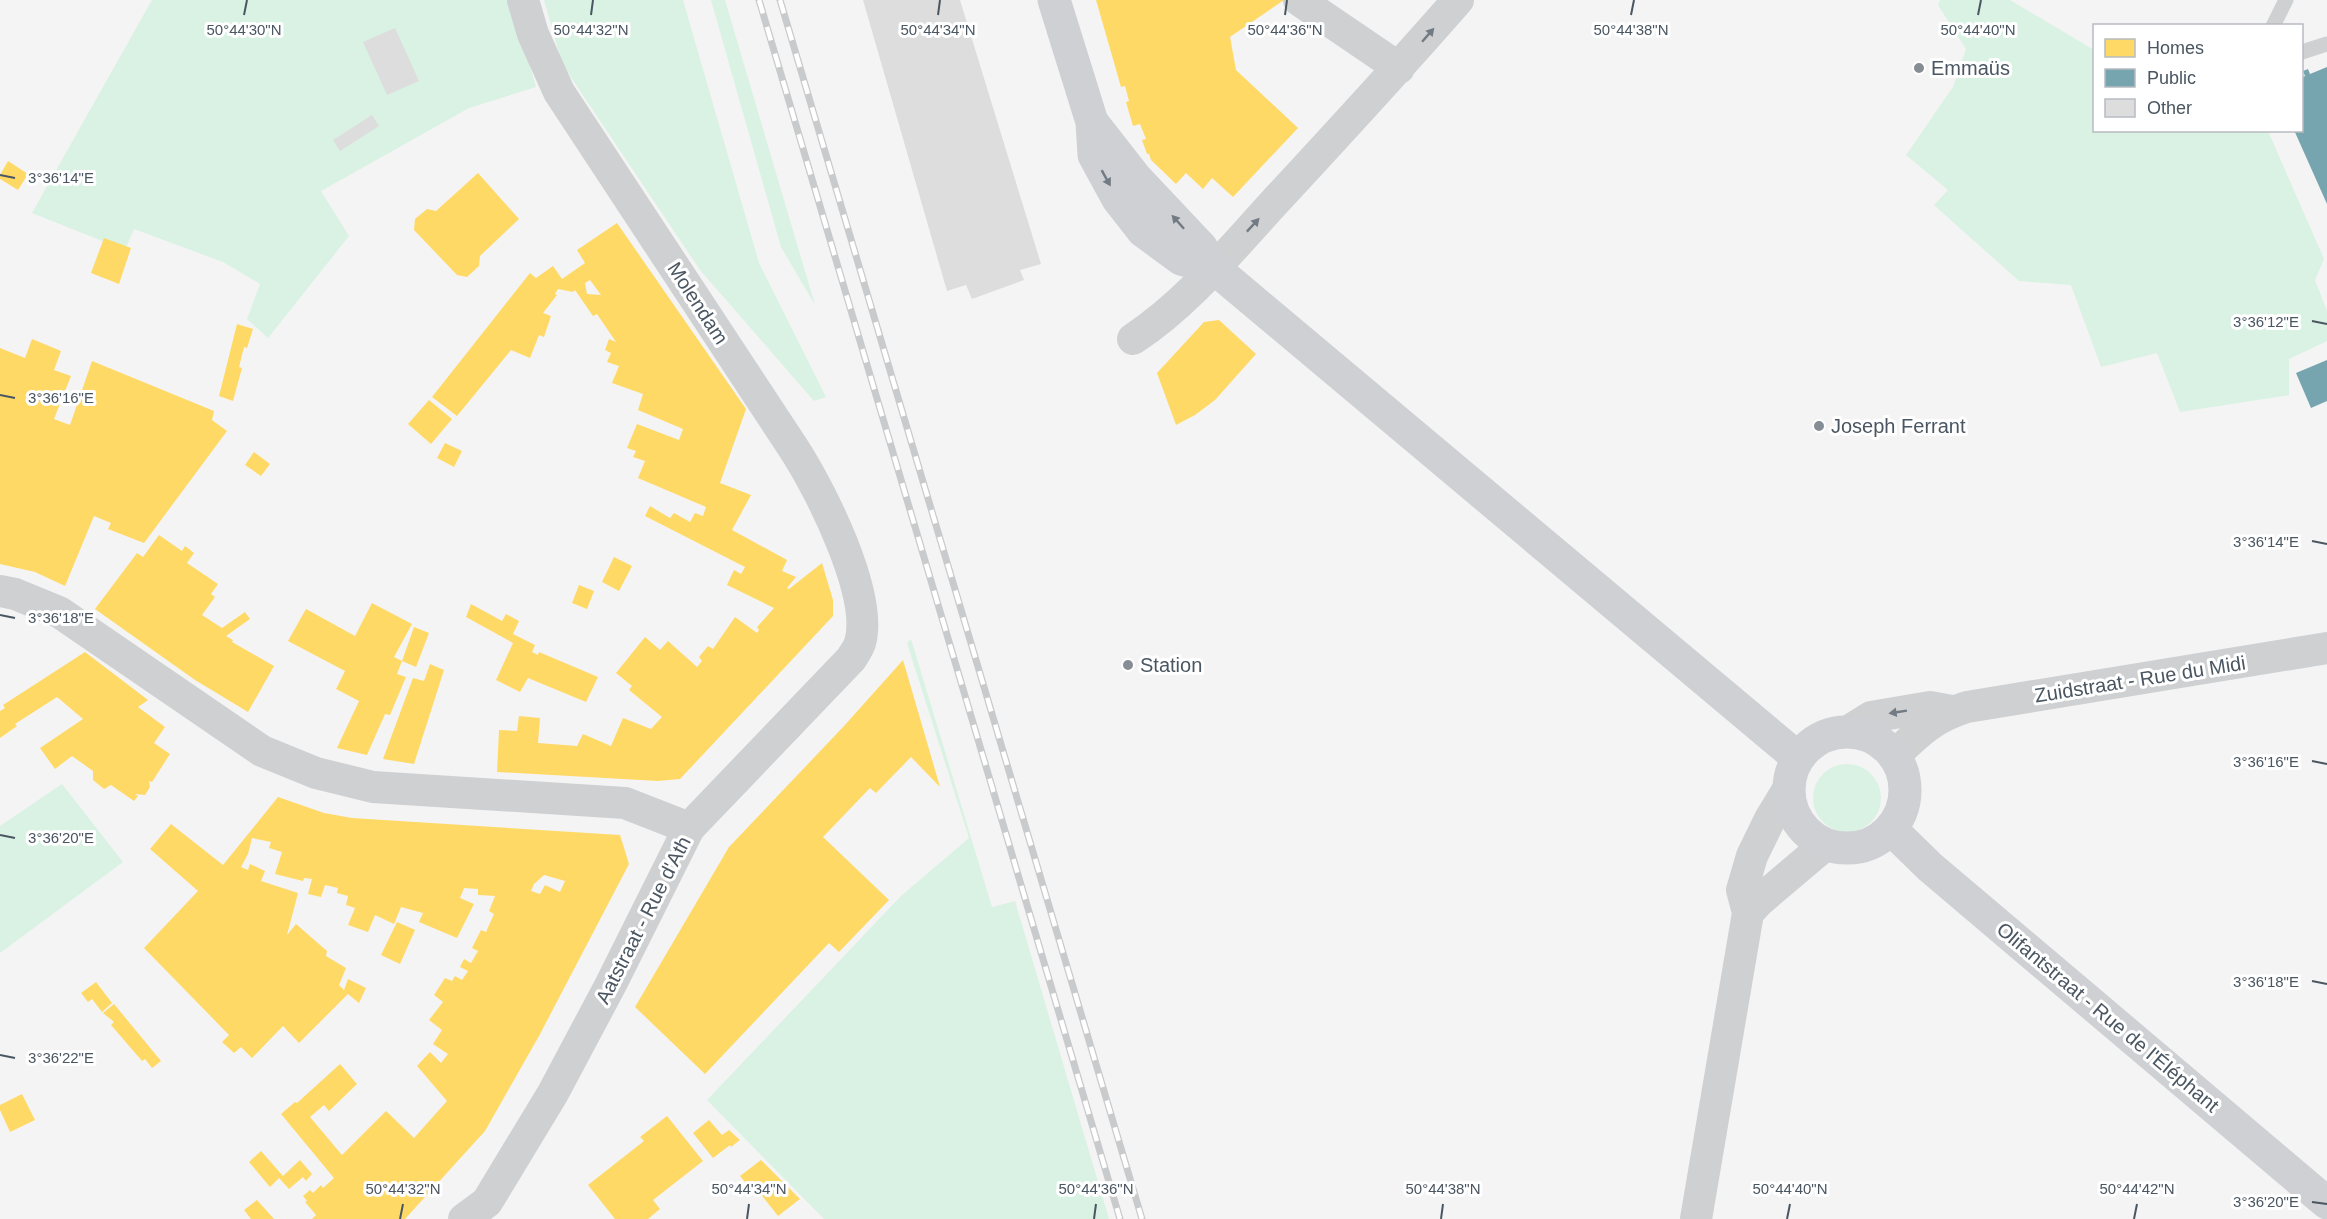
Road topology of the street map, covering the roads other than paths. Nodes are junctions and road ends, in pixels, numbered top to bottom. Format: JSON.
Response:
{"nodes":[{"id":1,"x":523,"y":0,"type":"edge"},
{"id":2,"x":1054,"y":0,"type":"edge"},
{"id":3,"x":1299,"y":0,"type":"edge"},
{"id":4,"x":1458,"y":0,"type":"edge"},
{"id":5,"x":2286,"y":0,"type":"edge"},
{"id":6,"x":2274,"y":24,"type":"edge"},
{"id":7,"x":2327,"y":44,"type":"edge"},
{"id":8,"x":2303,"y":51,"type":"edge"},
{"id":9,"x":1399,"y":68,"type":"junction"},
{"id":10,"x":1214,"y":268,"type":"junction"},
{"id":11,"x":1133,"y":339,"type":"dead end"},
{"id":12,"x":0,"y":591,"type":"edge"},
{"id":13,"x":861,"y":611,"type":"joint"},
{"id":14,"x":2327,"y":648,"type":"edge"},
{"id":15,"x":1953,"y":711,"type":"junction"},
{"id":16,"x":1847,"y":732,"type":"junction"},
{"id":17,"x":1895,"y":755,"type":"junction"},
{"id":18,"x":1798,"y":758,"type":"junction"},
{"id":19,"x":1788,"y":791,"type":"junction"},
{"id":20,"x":689,"y":828,"type":"junction"},
{"id":21,"x":1891,"y":829,"type":"junction"},
{"id":22,"x":1825,"y":844,"type":"junction"},
{"id":23,"x":1748,"y":914,"type":"junction"},
{"id":24,"x":2327,"y":1203,"type":"edge"},
{"id":25,"x":483,"y":1213,"type":"edge"},
{"id":26,"x":1696,"y":1219,"type":"edge"}],
"edges":[{"from":1,"to":13,"type":"street","name":"Molendam"},
{"from":2,"to":10,"type":"street"},
{"from":3,"to":9,"type":"street"},
{"from":9,"to":4,"type":"street","one_way":true},
{"from":5,"to":6,"type":"lane"},
{"from":7,"to":8,"type":"lane"},
{"from":10,"to":9,"type":"street","one_way":true},
{"from":10,"to":11,"type":"street"},
{"from":10,"to":18,"type":"street"},
{"from":12,"to":20,"type":"street"},
{"from":13,"to":20,"type":"street","name":"Aatstraat - Rue d'Ath"},
{"from":14,"to":15,"type":"street","name":"Zuidstraat - Rue du Midi"},
{"from":15,"to":16,"type":"street","name":"Zuidstraat - Rue du Midi","one_way":true},
{"from":15,"to":17,"type":"street","name":"Zuidstraat - Rue du Midi"},
{"from":16,"to":17,"type":"street"},
{"from":16,"to":18,"type":"street"},
{"from":17,"to":21,"type":"street"},
{"from":18,"to":19,"type":"street"},
{"from":19,"to":22,"type":"street"},
{"from":19,"to":23,"type":"street"},
{"from":20,"to":25,"type":"street","name":"Aatstraat - Rue d'Ath"},
{"from":21,"to":22,"type":"street"},
{"from":21,"to":24,"type":"street","name":"Olifantstraat - Rue de l'Éléphant"},
{"from":22,"to":23,"type":"street"},
{"from":23,"to":26,"type":"street"}]}
